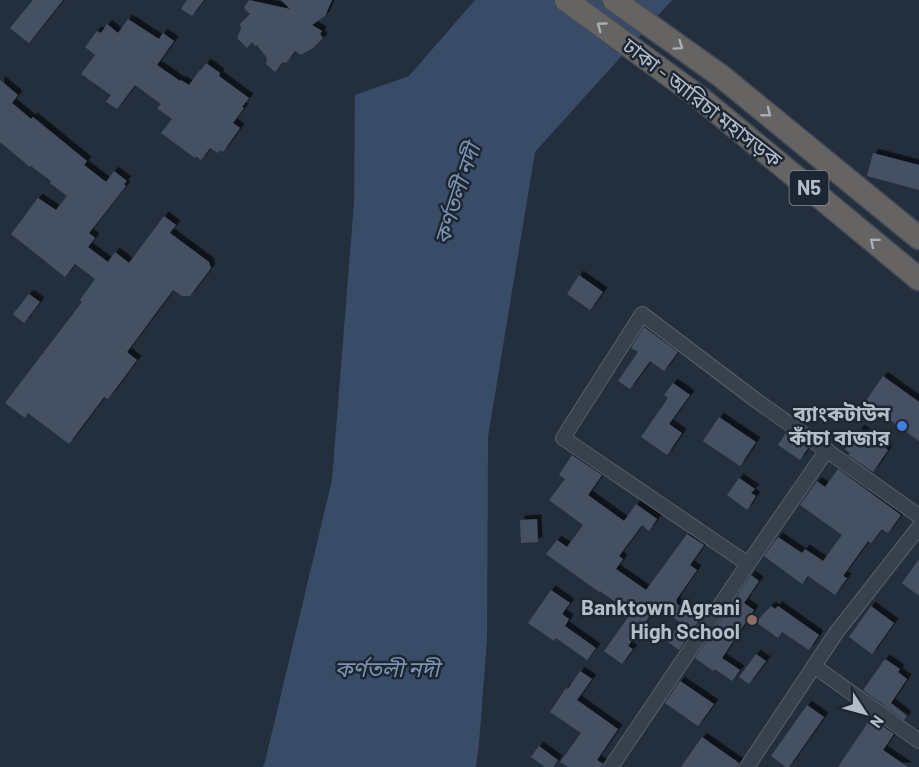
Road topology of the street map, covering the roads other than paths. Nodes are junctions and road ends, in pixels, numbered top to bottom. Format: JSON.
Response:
{"nodes":[{"id":1,"x":566,"y":0,"type":"edge"},
{"id":2,"x":614,"y":0,"type":"edge"},
{"id":3,"x":919,"y":238,"type":"edge"},
{"id":4,"x":919,"y":279,"type":"edge"},
{"id":5,"x":827,"y":450,"type":"junction"},
{"id":6,"x":919,"y":516,"type":"edge"},
{"id":7,"x":919,"y":527,"type":"edge"},
{"id":8,"x":748,"y":564,"type":"junction"},
{"id":9,"x":814,"y":666,"type":"junction"},
{"id":10,"x":919,"y":741,"type":"edge"},
{"id":11,"x":611,"y":767,"type":"edge"},
{"id":12,"x":747,"y":767,"type":"edge"}],
"edges":[{"from":4,"to":1,"type":"highway","name":"ঢাকা - আরিচা মহাসড়ক","number":"N5","one_way":true},
{"from":2,"to":3,"type":"highway","name":"ঢাকা - আরিচা মহাসড়ক","number":"N5","one_way":true},
{"from":5,"to":6,"type":"street"},
{"from":5,"to":8,"type":"street"},
{"from":5,"to":8,"type":"street"},
{"from":7,"to":9,"type":"street"},
{"from":8,"to":11,"type":"street"},
{"from":9,"to":10,"type":"street"},
{"from":9,"to":12,"type":"street"}]}
